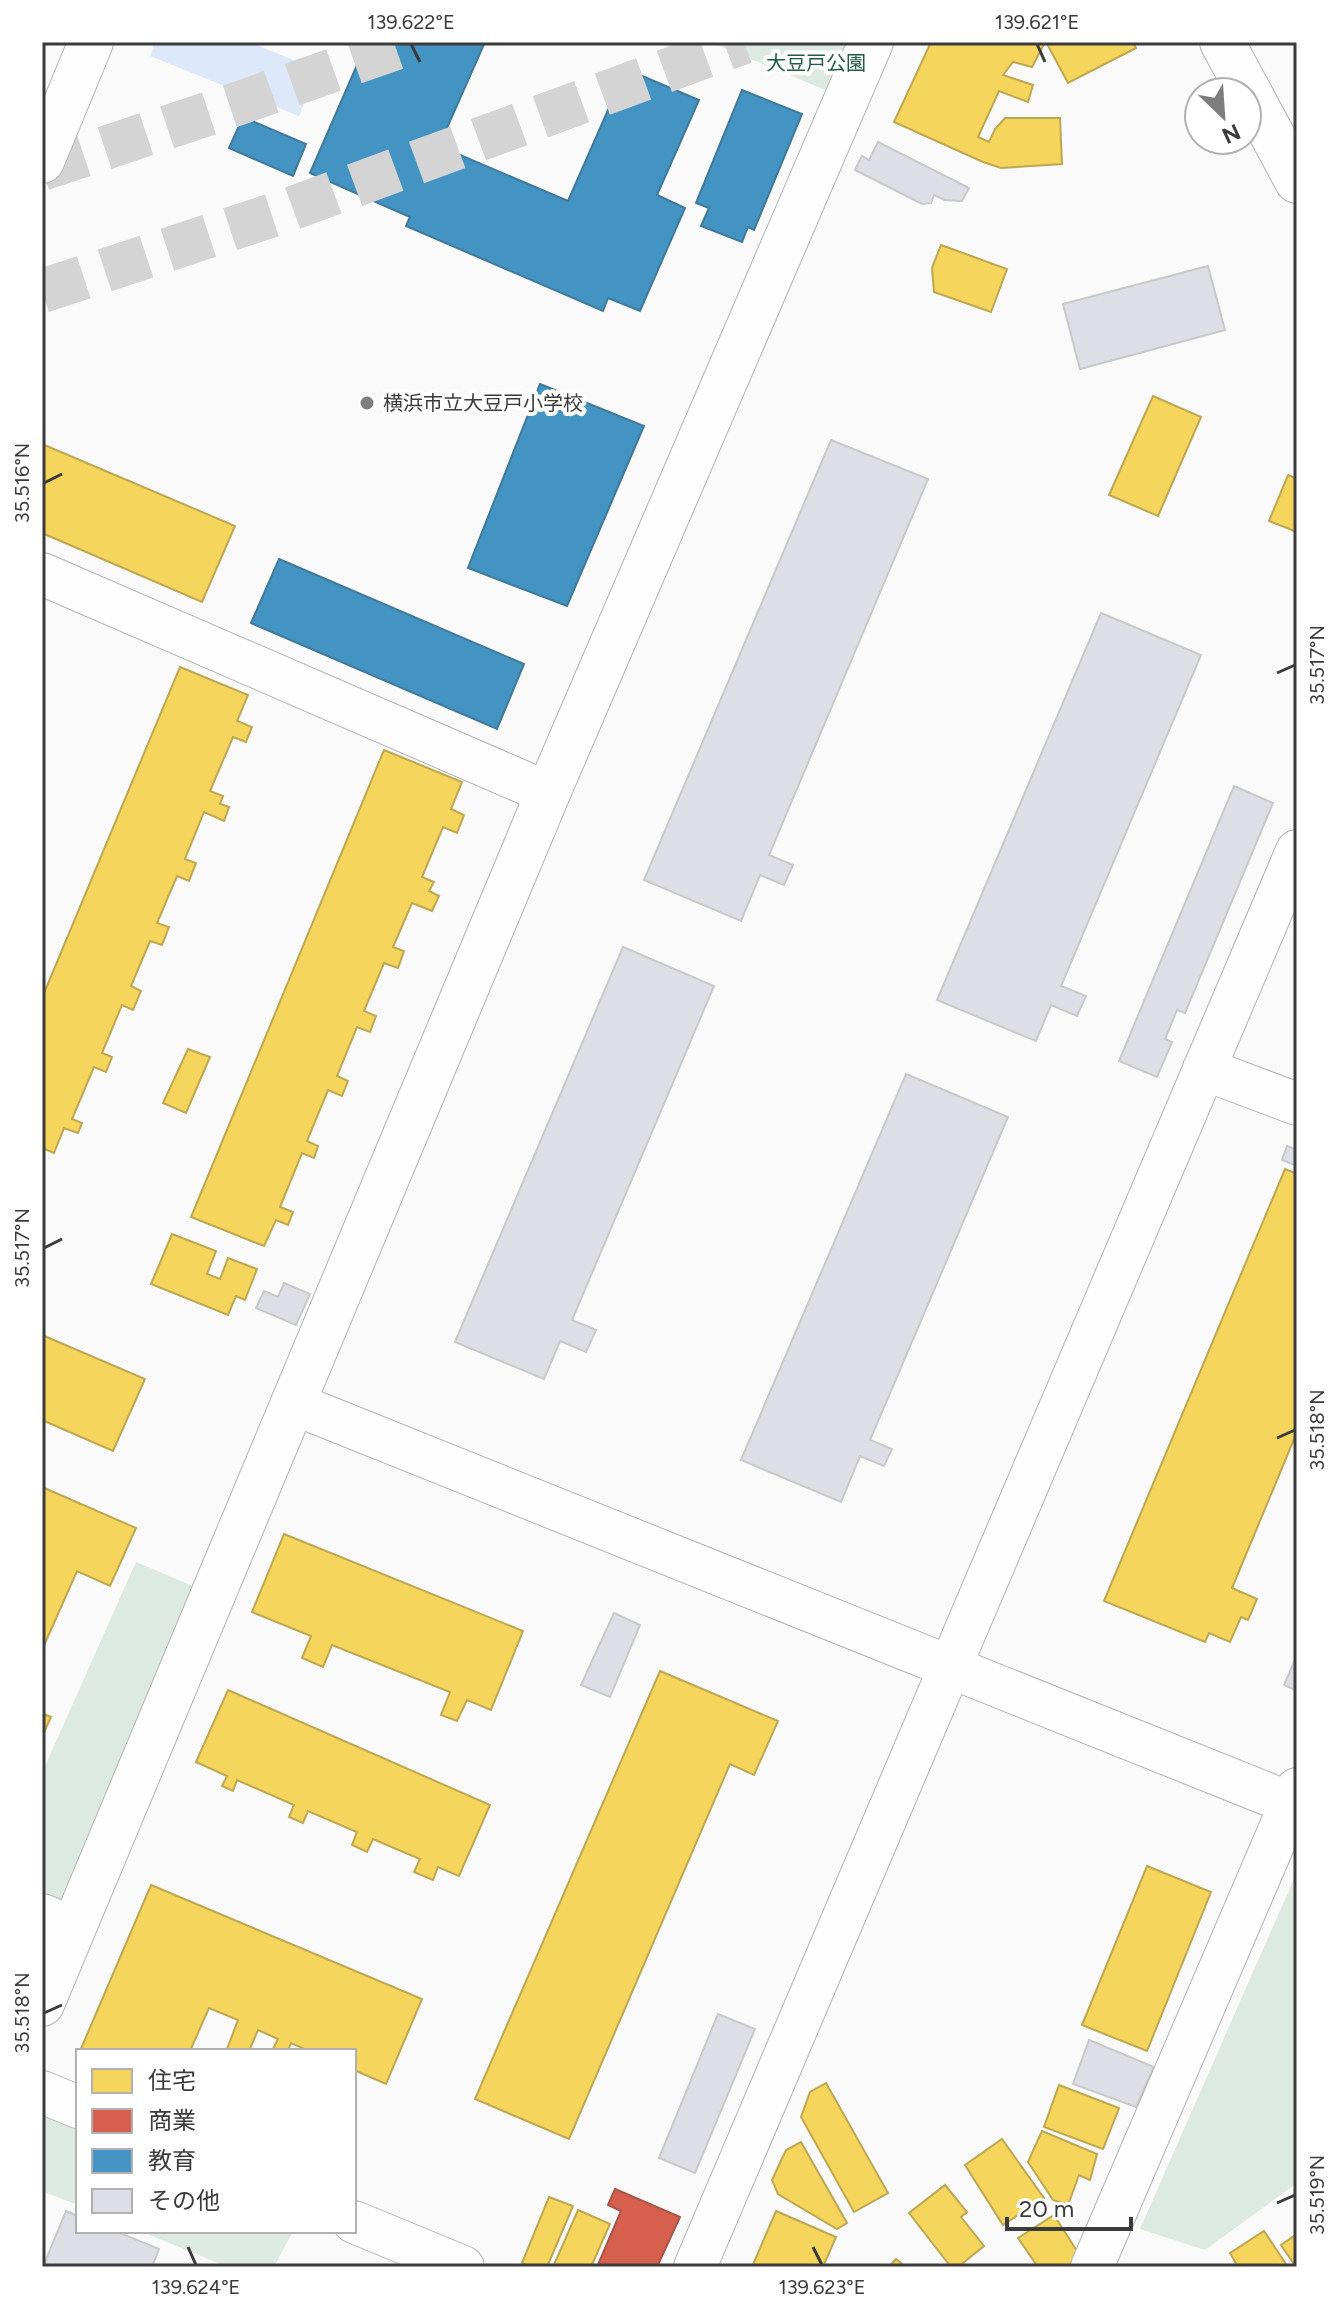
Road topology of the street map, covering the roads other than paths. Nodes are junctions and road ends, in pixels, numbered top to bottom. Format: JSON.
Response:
{"nodes":[{"id":1,"x":91,"y":42,"type":"edge"},
{"id":2,"x":871,"y":42,"type":"edge"},
{"id":3,"x":1222,"y":42,"type":"edge"},
{"id":4,"x":42,"y":161,"type":"edge"},
{"id":5,"x":1297,"y":181,"type":"edge"},
{"id":6,"x":42,"y":574,"type":"edge"},
{"id":7,"x":548,"y":793,"type":"junction"},
{"id":8,"x":1297,"y":851,"type":"edge"},
{"id":9,"x":1204,"y":1069,"type":"junction"},
{"id":10,"x":1297,"y":1104,"type":"edge"},
{"id":11,"x":292,"y":1403,"type":"junction"},
{"id":12,"x":950,"y":1667,"type":"junction"},
{"id":13,"x":1295,"y":1799,"type":"edge"},
{"id":14,"x":58,"y":1921,"type":"edge"},
{"id":15,"x":42,"y":2004,"type":"edge"},
{"id":16,"x":42,"y":2092,"type":"edge"},
{"id":17,"x":76,"y":2106,"type":"edge"},
{"id":18,"x":356,"y":2223,"type":"edge"},
{"id":19,"x":463,"y":2267,"type":"edge"},
{"id":20,"x":695,"y":2267,"type":"edge"},
{"id":21,"x":1092,"y":2267,"type":"edge"}],
"edges":[{"from":1,"to":4,"type":"street"},
{"from":2,"to":7,"type":"street"},
{"from":3,"to":5,"type":"street"},
{"from":6,"to":7,"type":"street"},
{"from":7,"to":11,"type":"street"},
{"from":8,"to":9,"type":"street"},
{"from":9,"to":10,"type":"street"},
{"from":9,"to":12,"type":"street"},
{"from":11,"to":12,"type":"street"},
{"from":11,"to":14,"type":"street"},
{"from":12,"to":13,"type":"street"},
{"from":12,"to":20,"type":"street"},
{"from":13,"to":21,"type":"street"},
{"from":14,"to":15,"type":"street"},
{"from":16,"to":17,"type":"street"},
{"from":18,"to":19,"type":"street"}]}
